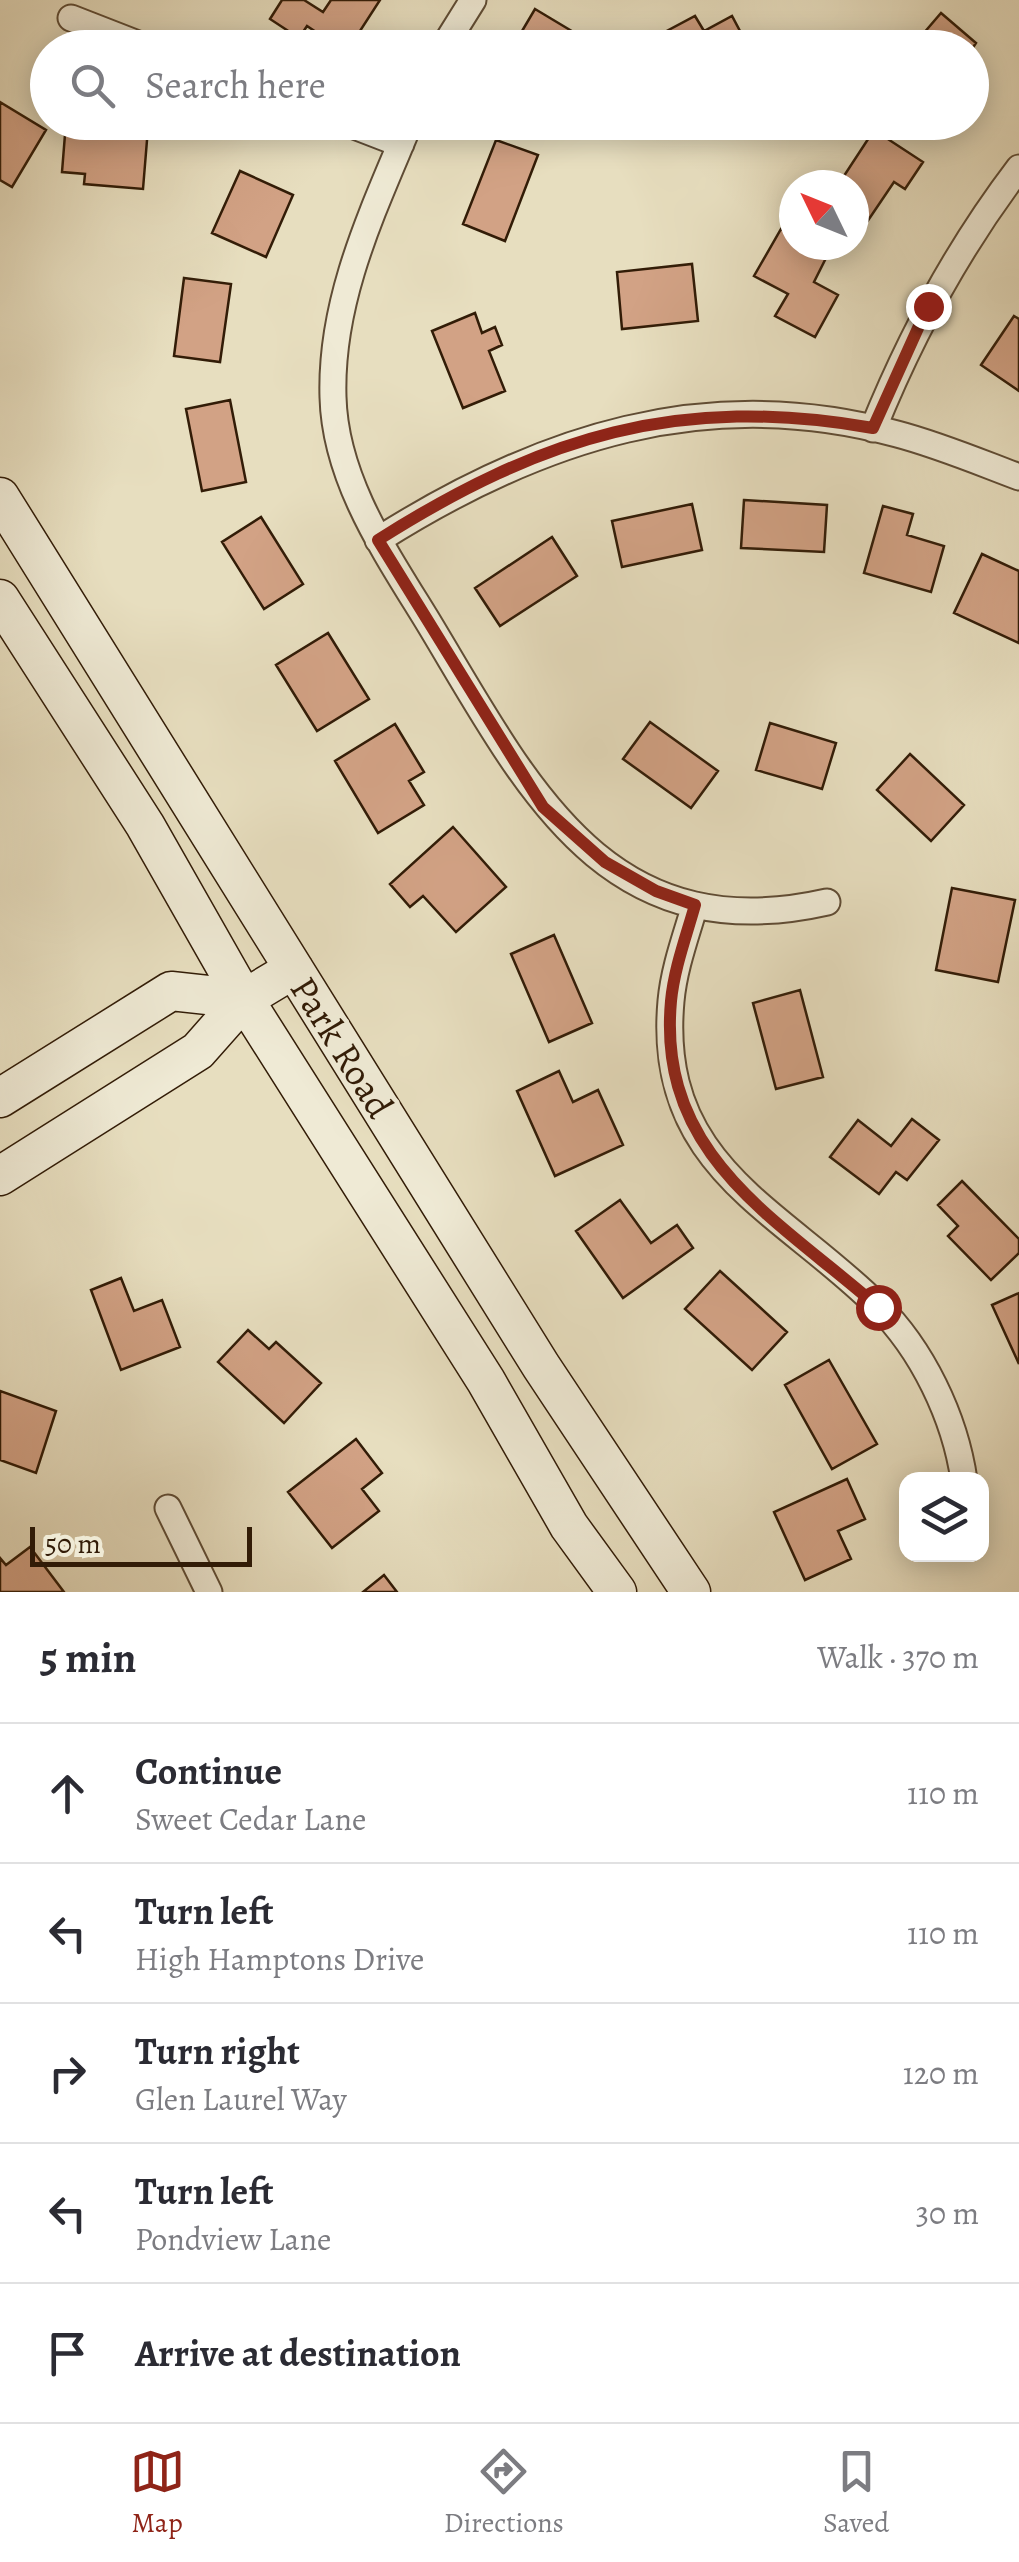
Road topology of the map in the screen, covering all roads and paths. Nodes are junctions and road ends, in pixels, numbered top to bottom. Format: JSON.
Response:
{"nodes":[{"id":1,"x":472,"y":0,"type":"edge"},
{"id":2,"x":71,"y":18,"type":"dead end"},
{"id":3,"x":102,"y":30,"type":"edge"},
{"id":4,"x":454,"y":30,"type":"edge"},
{"id":5,"x":402,"y":140,"type":"edge"},
{"id":6,"x":1019,"y":168,"type":"edge"},
{"id":7,"x":873,"y":428,"type":"junction"},
{"id":8,"x":1019,"y":477,"type":"edge"},
{"id":9,"x":0,"y":497,"type":"edge"},
{"id":10,"x":378,"y":540,"type":"junction"},
{"id":11,"x":0,"y":599,"type":"edge"},
{"id":12,"x":828,"y":902,"type":"dead end"},
{"id":13,"x":695,"y":905,"type":"junction"},
{"id":14,"x":294,"y":970,"type":"junction"},
{"id":15,"x":244,"y":999,"type":"junction"},
{"id":16,"x":0,"y":1098,"type":"edge"},
{"id":17,"x":0,"y":1176,"type":"edge"},
{"id":18,"x":962,"y":1472,"type":"edge"},
{"id":19,"x":168,"y":1508,"type":"dead end"},
{"id":20,"x":209,"y":1592,"type":"edge"},
{"id":21,"x":616,"y":1592,"type":"edge"},
{"id":22,"x":691,"y":1592,"type":"edge"}],
"edges":[{"from":1,"to":4,"type":"street"},
{"from":2,"to":3,"type":"street"},
{"from":5,"to":10,"type":"street"},
{"from":6,"to":7,"type":"street"},
{"from":7,"to":8,"type":"street"},
{"from":7,"to":10,"type":"street"},
{"from":9,"to":14,"type":"main road","name":"Park Road"},
{"from":10,"to":13,"type":"street"},
{"from":11,"to":15,"type":"main road","name":"Park Road"},
{"from":12,"to":13,"type":"street"},
{"from":13,"to":18,"type":"street"},
{"from":14,"to":15,"type":"main road"},
{"from":14,"to":22,"type":"main road","name":"Park Road"},
{"from":15,"to":16,"type":"main road"},
{"from":15,"to":17,"type":"main road"},
{"from":15,"to":21,"type":"main road","name":"Park Road"},
{"from":19,"to":20,"type":"street"}]}
